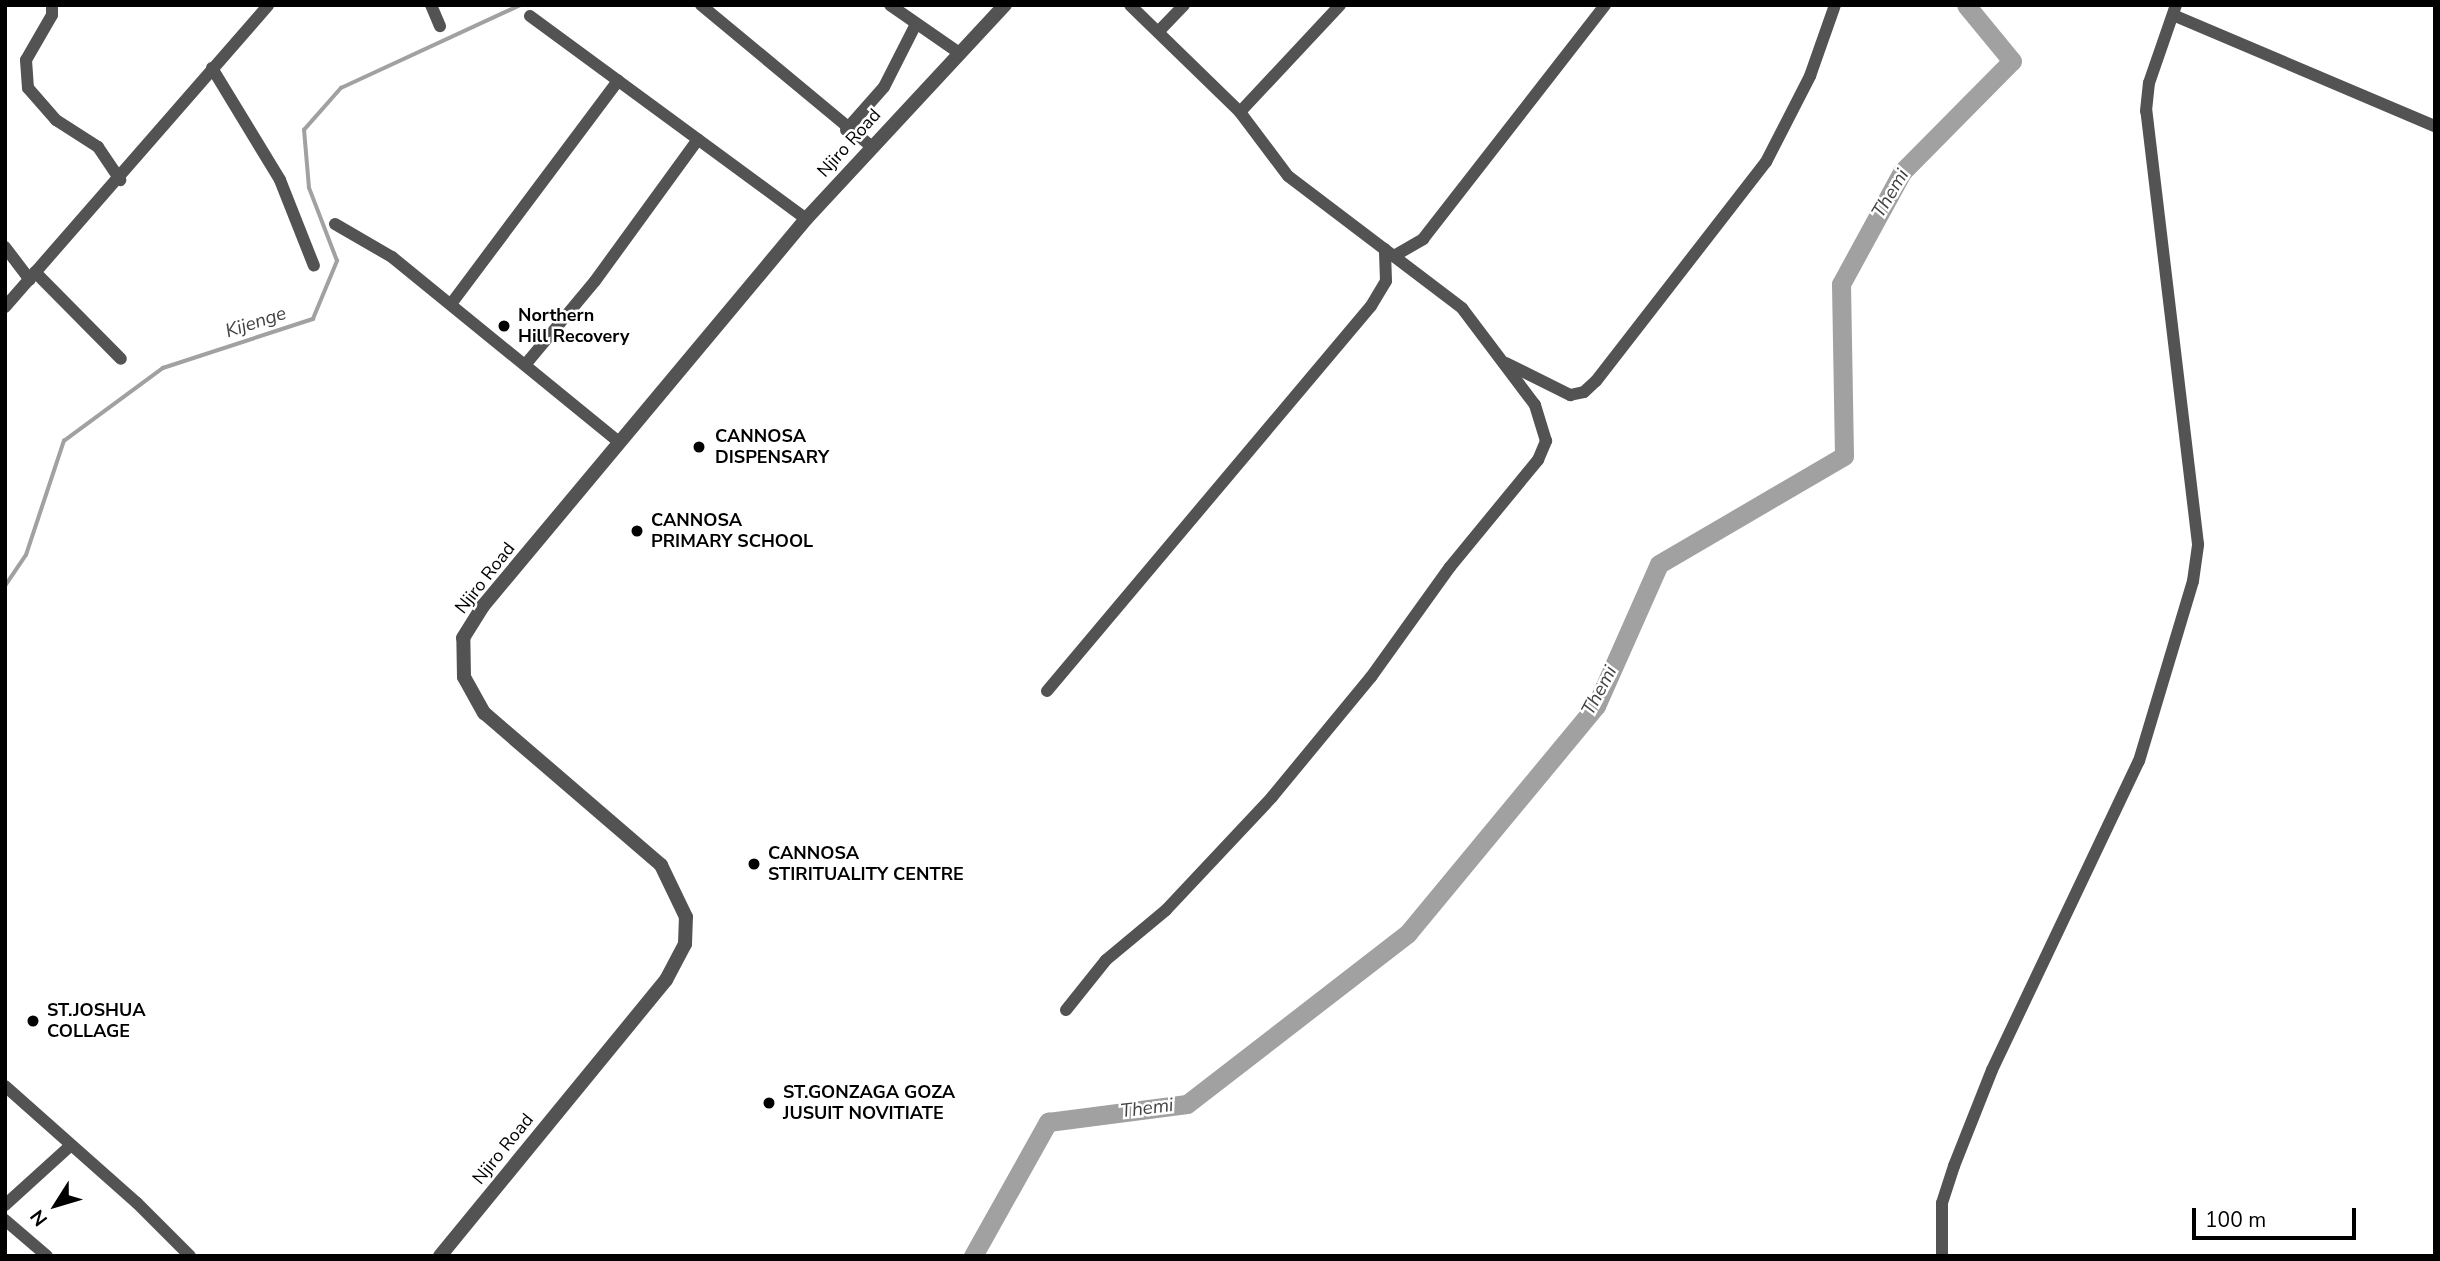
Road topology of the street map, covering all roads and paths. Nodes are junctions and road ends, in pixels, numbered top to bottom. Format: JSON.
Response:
{"nodes":[{"id":1,"x":52,"y":5,"type":"edge"},
{"id":2,"x":268,"y":5,"type":"edge"},
{"id":3,"x":431,"y":5,"type":"edge"},
{"id":4,"x":701,"y":5,"type":"edge"},
{"id":5,"x":890,"y":5,"type":"edge"},
{"id":6,"x":1005,"y":5,"type":"edge"},
{"id":7,"x":1130,"y":5,"type":"edge"},
{"id":8,"x":1184,"y":5,"type":"edge"},
{"id":9,"x":1340,"y":5,"type":"edge"},
{"id":10,"x":1605,"y":5,"type":"edge"},
{"id":11,"x":1835,"y":5,"type":"edge"},
{"id":12,"x":2174,"y":10,"type":"edge"},
{"id":13,"x":530,"y":16,"type":"dead end"},
{"id":14,"x":440,"y":26,"type":"dead end"},
{"id":15,"x":915,"y":26,"type":"junction"},
{"id":16,"x":1158,"y":32,"type":"junction"},
{"id":17,"x":958,"y":52,"type":"junction"},
{"id":18,"x":212,"y":68,"type":"junction"},
{"id":19,"x":618,"y":81,"type":"junction"},
{"id":20,"x":1240,"y":112,"type":"junction"},
{"id":21,"x":2435,"y":125,"type":"edge"},
{"id":22,"x":846,"y":130,"type":"junction"},
{"id":23,"x":698,"y":139,"type":"junction"},
{"id":24,"x":871,"y":146,"type":"junction"},
{"id":25,"x":120,"y":180,"type":"junction"},
{"id":26,"x":806,"y":219,"type":"junction"},
{"id":27,"x":335,"y":224,"type":"dead end"},
{"id":28,"x":5,"y":247,"type":"edge"},
{"id":29,"x":1389,"y":253,"type":"junction"},
{"id":30,"x":314,"y":266,"type":"dead end"},
{"id":31,"x":32,"y":276,"type":"junction"},
{"id":32,"x":451,"y":304,"type":"junction"},
{"id":33,"x":5,"y":307,"type":"edge"},
{"id":34,"x":121,"y":359,"type":"dead end"},
{"id":35,"x":1500,"y":359,"type":"junction"},
{"id":36,"x":525,"y":365,"type":"junction"},
{"id":37,"x":619,"y":442,"type":"junction"},
{"id":38,"x":1047,"y":691,"type":"dead end"},
{"id":39,"x":1066,"y":1010,"type":"dead end"},
{"id":40,"x":5,"y":1086,"type":"edge"},
{"id":41,"x":70,"y":1146,"type":"junction"},
{"id":42,"x":5,"y":1205,"type":"edge"},
{"id":43,"x":5,"y":1220,"type":"edge"},
{"id":44,"x":47,"y":1256,"type":"edge"},
{"id":45,"x":190,"y":1256,"type":"edge"},
{"id":46,"x":440,"y":1256,"type":"edge"},
{"id":47,"x":1942,"y":1256,"type":"edge"}],
"edges":[{"from":1,"to":25,"type":"street"},
{"from":2,"to":18,"type":"street"},
{"from":3,"to":14,"type":"street"},
{"from":4,"to":22,"type":"street"},
{"from":5,"to":15,"type":"street"},
{"from":6,"to":17,"type":"street","name":"Njiro Road"},
{"from":7,"to":16,"type":"street"},
{"from":8,"to":16,"type":"street"},
{"from":9,"to":20,"type":"street"},
{"from":10,"to":29,"type":"street"},
{"from":11,"to":35,"type":"street"},
{"from":12,"to":21,"type":"street"},
{"from":12,"to":47,"type":"street"},
{"from":13,"to":19,"type":"street"},
{"from":15,"to":17,"type":"street"},
{"from":15,"to":22,"type":"street"},
{"from":16,"to":20,"type":"street"},
{"from":17,"to":24,"type":"street","name":"Njiro Road"},
{"from":18,"to":25,"type":"street"},
{"from":18,"to":30,"type":"street"},
{"from":19,"to":23,"type":"street"},
{"from":19,"to":32,"type":"street"},
{"from":20,"to":29,"type":"street"},
{"from":22,"to":24,"type":"street"},
{"from":23,"to":26,"type":"street"},
{"from":23,"to":36,"type":"street"},
{"from":24,"to":26,"type":"street","name":"Njiro Road"},
{"from":25,"to":31,"type":"street"},
{"from":26,"to":37,"type":"street","name":"Njiro Road"},
{"from":27,"to":32,"type":"street"},
{"from":28,"to":31,"type":"street"},
{"from":29,"to":35,"type":"street"},
{"from":29,"to":38,"type":"street"},
{"from":31,"to":33,"type":"street"},
{"from":31,"to":34,"type":"street"},
{"from":32,"to":36,"type":"street"},
{"from":35,"to":39,"type":"street"},
{"from":36,"to":37,"type":"street"},
{"from":37,"to":46,"type":"street","name":"Njiro Road"},
{"from":40,"to":41,"type":"street"},
{"from":41,"to":42,"type":"street"},
{"from":41,"to":45,"type":"street"},
{"from":43,"to":44,"type":"street"}]}
